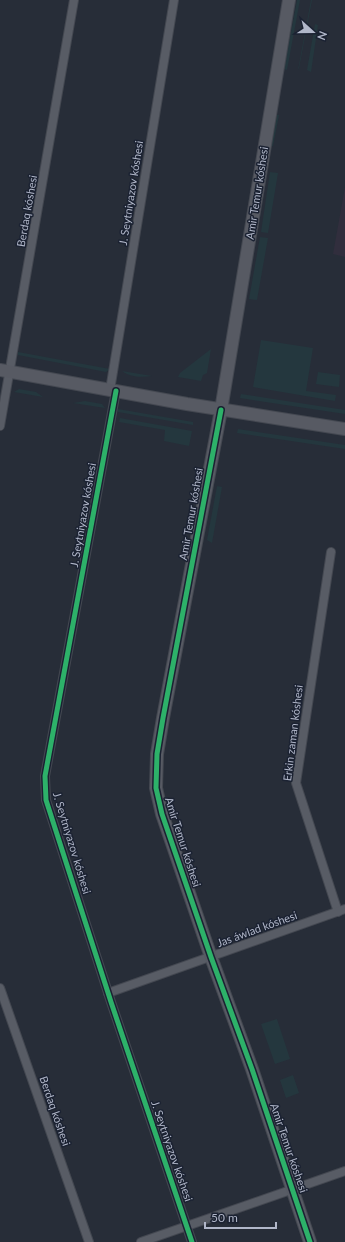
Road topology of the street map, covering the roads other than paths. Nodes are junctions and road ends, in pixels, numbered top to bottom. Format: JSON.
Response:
{"nodes":[{"id":1,"x":74,"y":0,"type":"edge"},
{"id":2,"x":174,"y":0,"type":"edge"},
{"id":3,"x":289,"y":0,"type":"edge"},
{"id":4,"x":5,"y":370,"type":"edge"},
{"id":5,"x":113,"y":390,"type":"junction"},
{"id":6,"x":221,"y":410,"type":"junction"},
{"id":7,"x":0,"y":426,"type":"edge"},
{"id":8,"x":345,"y":429,"type":"edge"},
{"id":9,"x":331,"y":552,"type":"dead end"},
{"id":10,"x":342,"y":911,"type":"edge"},
{"id":11,"x":211,"y":957,"type":"junction"},
{"id":12,"x":0,"y":988,"type":"edge"},
{"id":13,"x":108,"y":993,"type":"junction"},
{"id":14,"x":345,"y":1171,"type":"edge"},
{"id":15,"x":293,"y":1190,"type":"junction"},
{"id":16,"x":186,"y":1226,"type":"junction"},
{"id":17,"x":89,"y":1242,"type":"edge"},
{"id":18,"x":141,"y":1242,"type":"edge"},
{"id":19,"x":192,"y":1242,"type":"edge"},
{"id":20,"x":310,"y":1242,"type":"edge"}],
"edges":[{"from":1,"to":4,"type":"street","name":"Berdaq kóshesi"},
{"from":2,"to":5,"type":"street","name":"J. Seytniyazov kóshesi"},
{"from":3,"to":6,"type":"street","name":"Amir Temur kóshesi"},
{"from":4,"to":5,"type":"street"},
{"from":4,"to":7,"type":"street","name":"Berdaq kóshesi"},
{"from":5,"to":6,"type":"street"},
{"from":5,"to":13,"type":"street","name":"J. Seytniyazov kóshesi"},
{"from":6,"to":8,"type":"street"},
{"from":6,"to":11,"type":"street","name":"Amir Temur kóshesi"},
{"from":9,"to":10,"type":"street","name":"Erkin zaman kóshesi"},
{"from":10,"to":11,"type":"street","name":"Jas áwlad kóshesi"},
{"from":11,"to":13,"type":"street","name":"Jas áwlad kóshesi"},
{"from":11,"to":15,"type":"street","name":"Amir Temur kóshesi"},
{"from":12,"to":17,"type":"street","name":"Berdaq kóshesi"},
{"from":13,"to":16,"type":"street","name":"J. Seytniyazov kóshesi"},
{"from":14,"to":15,"type":"street"},
{"from":15,"to":16,"type":"street"},
{"from":15,"to":20,"type":"street","name":"Amir Temur kóshesi"},
{"from":16,"to":18,"type":"street"},
{"from":16,"to":19,"type":"street","name":"J. Seytniyazov kóshesi"}]}
